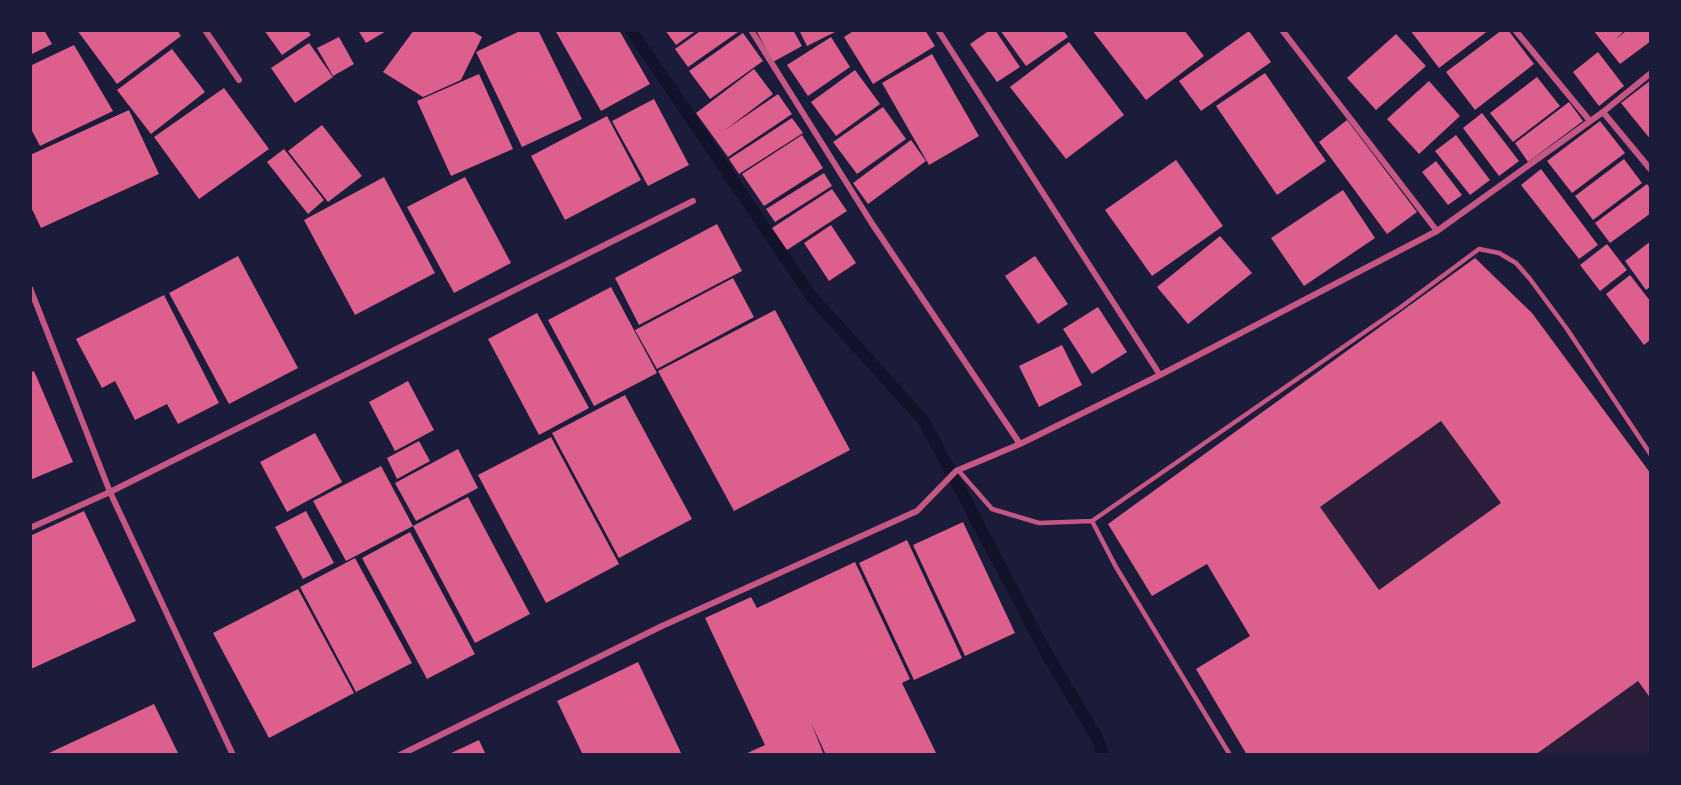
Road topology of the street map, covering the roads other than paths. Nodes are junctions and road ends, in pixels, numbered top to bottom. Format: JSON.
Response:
{"nodes":[{"id":1,"x":205,"y":30,"type":"edge"},
{"id":2,"x":751,"y":30,"type":"edge"},
{"id":3,"x":938,"y":30,"type":"edge"},
{"id":4,"x":1282,"y":30,"type":"edge"},
{"id":5,"x":1515,"y":30,"type":"edge"},
{"id":6,"x":1651,"y":74,"type":"edge"},
{"id":7,"x":239,"y":80,"type":"dead end"},
{"id":8,"x":1603,"y":112,"type":"junction"},
{"id":9,"x":1590,"y":121,"type":"junction"},
{"id":10,"x":1651,"y":170,"type":"edge"},
{"id":11,"x":693,"y":201,"type":"dead end"},
{"id":12,"x":1437,"y":231,"type":"junction"},
{"id":13,"x":30,"y":288,"type":"edge"},
{"id":14,"x":1160,"y":375,"type":"junction"},
{"id":15,"x":1020,"y":444,"type":"junction"},
{"id":16,"x":1651,"y":455,"type":"edge"},
{"id":17,"x":957,"y":471,"type":"junction"},
{"id":18,"x":110,"y":492,"type":"junction"},
{"id":19,"x":1092,"y":521,"type":"junction"},
{"id":20,"x":30,"y":528,"type":"edge"},
{"id":21,"x":233,"y":755,"type":"edge"},
{"id":22,"x":400,"y":755,"type":"edge"},
{"id":23,"x":1230,"y":755,"type":"edge"}],
"edges":[{"from":1,"to":7,"type":"street"},
{"from":2,"to":15,"type":"street"},
{"from":3,"to":14,"type":"street"},
{"from":4,"to":12,"type":"street"},
{"from":5,"to":9,"type":"street"},
{"from":6,"to":8,"type":"street"},
{"from":8,"to":9,"type":"street"},
{"from":8,"to":10,"type":"street"},
{"from":9,"to":12,"type":"street"},
{"from":11,"to":18,"type":"street"},
{"from":12,"to":14,"type":"street"},
{"from":13,"to":18,"type":"street"},
{"from":14,"to":15,"type":"street"},
{"from":15,"to":17,"type":"street"},
{"from":16,"to":19,"type":"lane"},
{"from":17,"to":19,"type":"lane"},
{"from":17,"to":22,"type":"street"},
{"from":18,"to":20,"type":"street"},
{"from":18,"to":21,"type":"street"},
{"from":19,"to":23,"type":"lane"}]}
